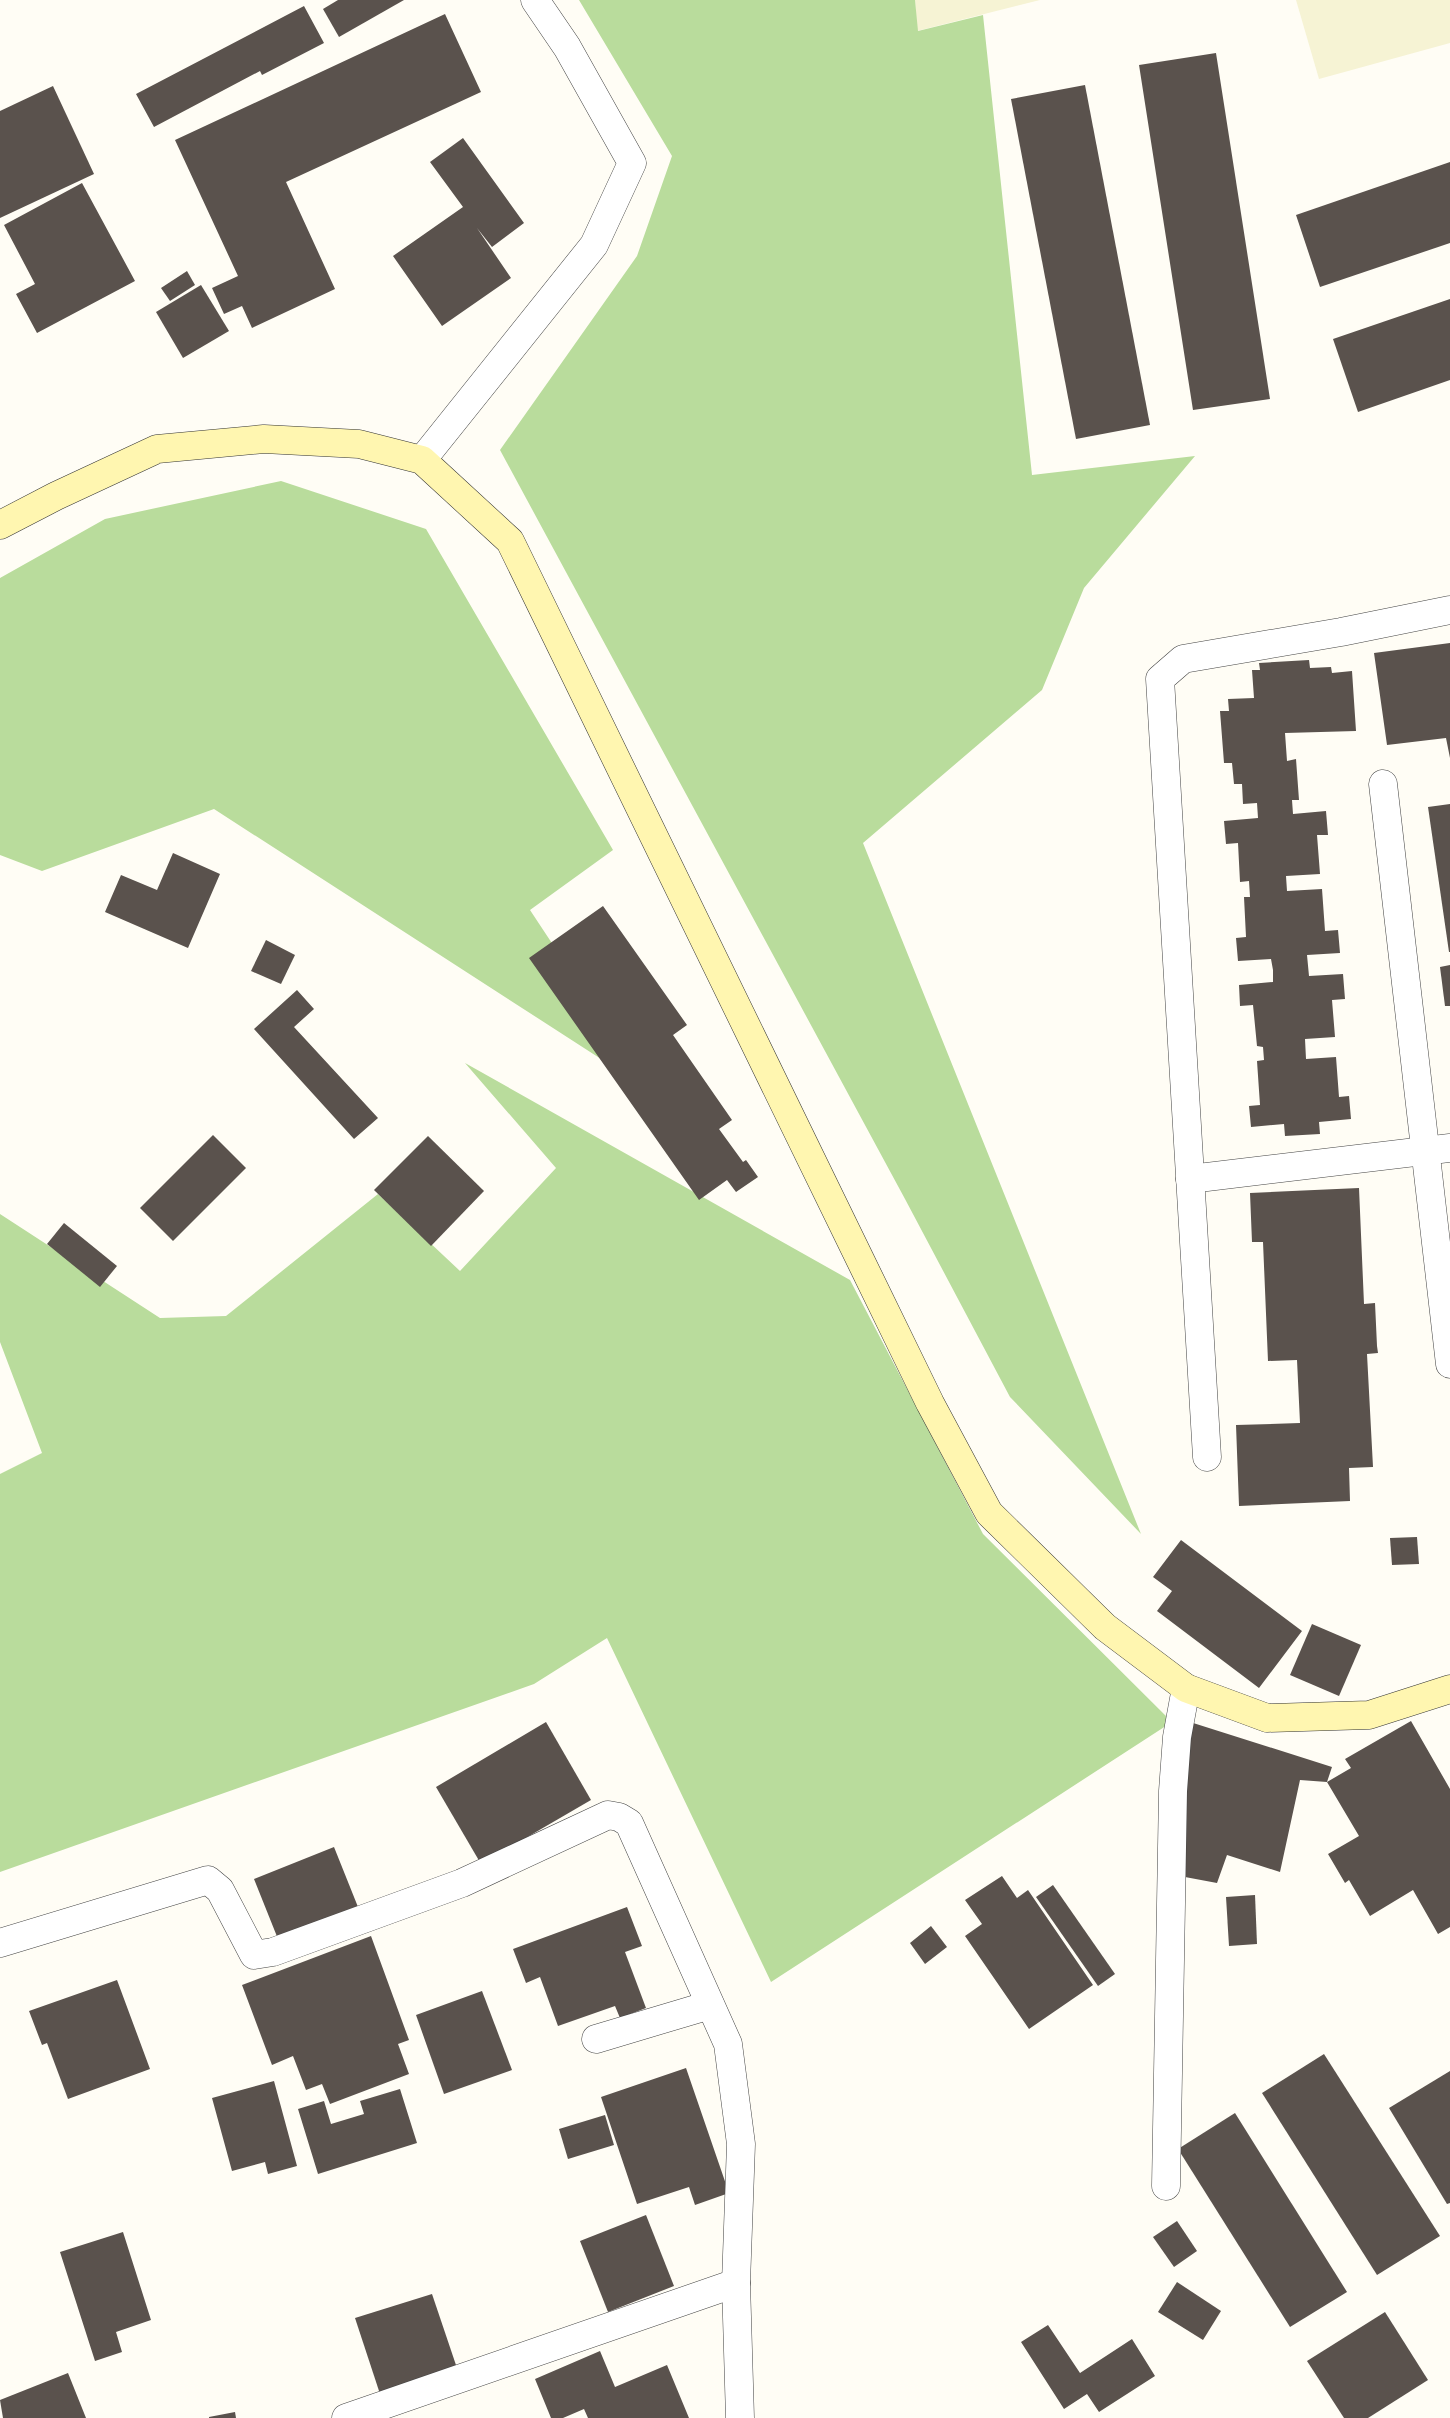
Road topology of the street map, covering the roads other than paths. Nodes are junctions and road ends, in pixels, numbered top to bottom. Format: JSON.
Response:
{"nodes":[{"id":1,"x":535,"y":0,"type":"edge"},
{"id":2,"x":422,"y":460,"type":"junction"},
{"id":3,"x":0,"y":525,"type":"edge"},
{"id":4,"x":1450,"y":610,"type":"edge"},
{"id":5,"x":1383,"y":784,"type":"dead end"},
{"id":6,"x":1438,"y":1149,"type":"edge"},
{"id":7,"x":1190,"y":1179,"type":"junction"},
{"id":8,"x":1450,"y":1364,"type":"edge"},
{"id":9,"x":1207,"y":1458,"type":"dead end"},
{"id":10,"x":1186,"y":1688,"type":"junction"},
{"id":11,"x":1450,"y":1689,"type":"edge"},
{"id":12,"x":0,"y":1943,"type":"edge"},
{"id":13,"x":710,"y":2005,"type":"junction"},
{"id":14,"x":596,"y":2039,"type":"dead end"},
{"id":15,"x":1166,"y":2186,"type":"dead end"},
{"id":16,"x":736,"y":2283,"type":"junction"},
{"id":17,"x":361,"y":2415,"type":"edge"},
{"id":18,"x":740,"y":2418,"type":"edge"}],
"edges":[{"from":1,"to":2,"type":"street"},
{"from":2,"to":3,"type":"main road"},
{"from":2,"to":10,"type":"main road"},
{"from":4,"to":7,"type":"street"},
{"from":5,"to":6,"type":"street"},
{"from":6,"to":7,"type":"street"},
{"from":6,"to":8,"type":"street"},
{"from":7,"to":9,"type":"street"},
{"from":10,"to":11,"type":"main road"},
{"from":10,"to":15,"type":"street"},
{"from":12,"to":13,"type":"street"},
{"from":13,"to":14,"type":"street"},
{"from":13,"to":16,"type":"street"},
{"from":16,"to":17,"type":"street"},
{"from":16,"to":18,"type":"street"}]}
